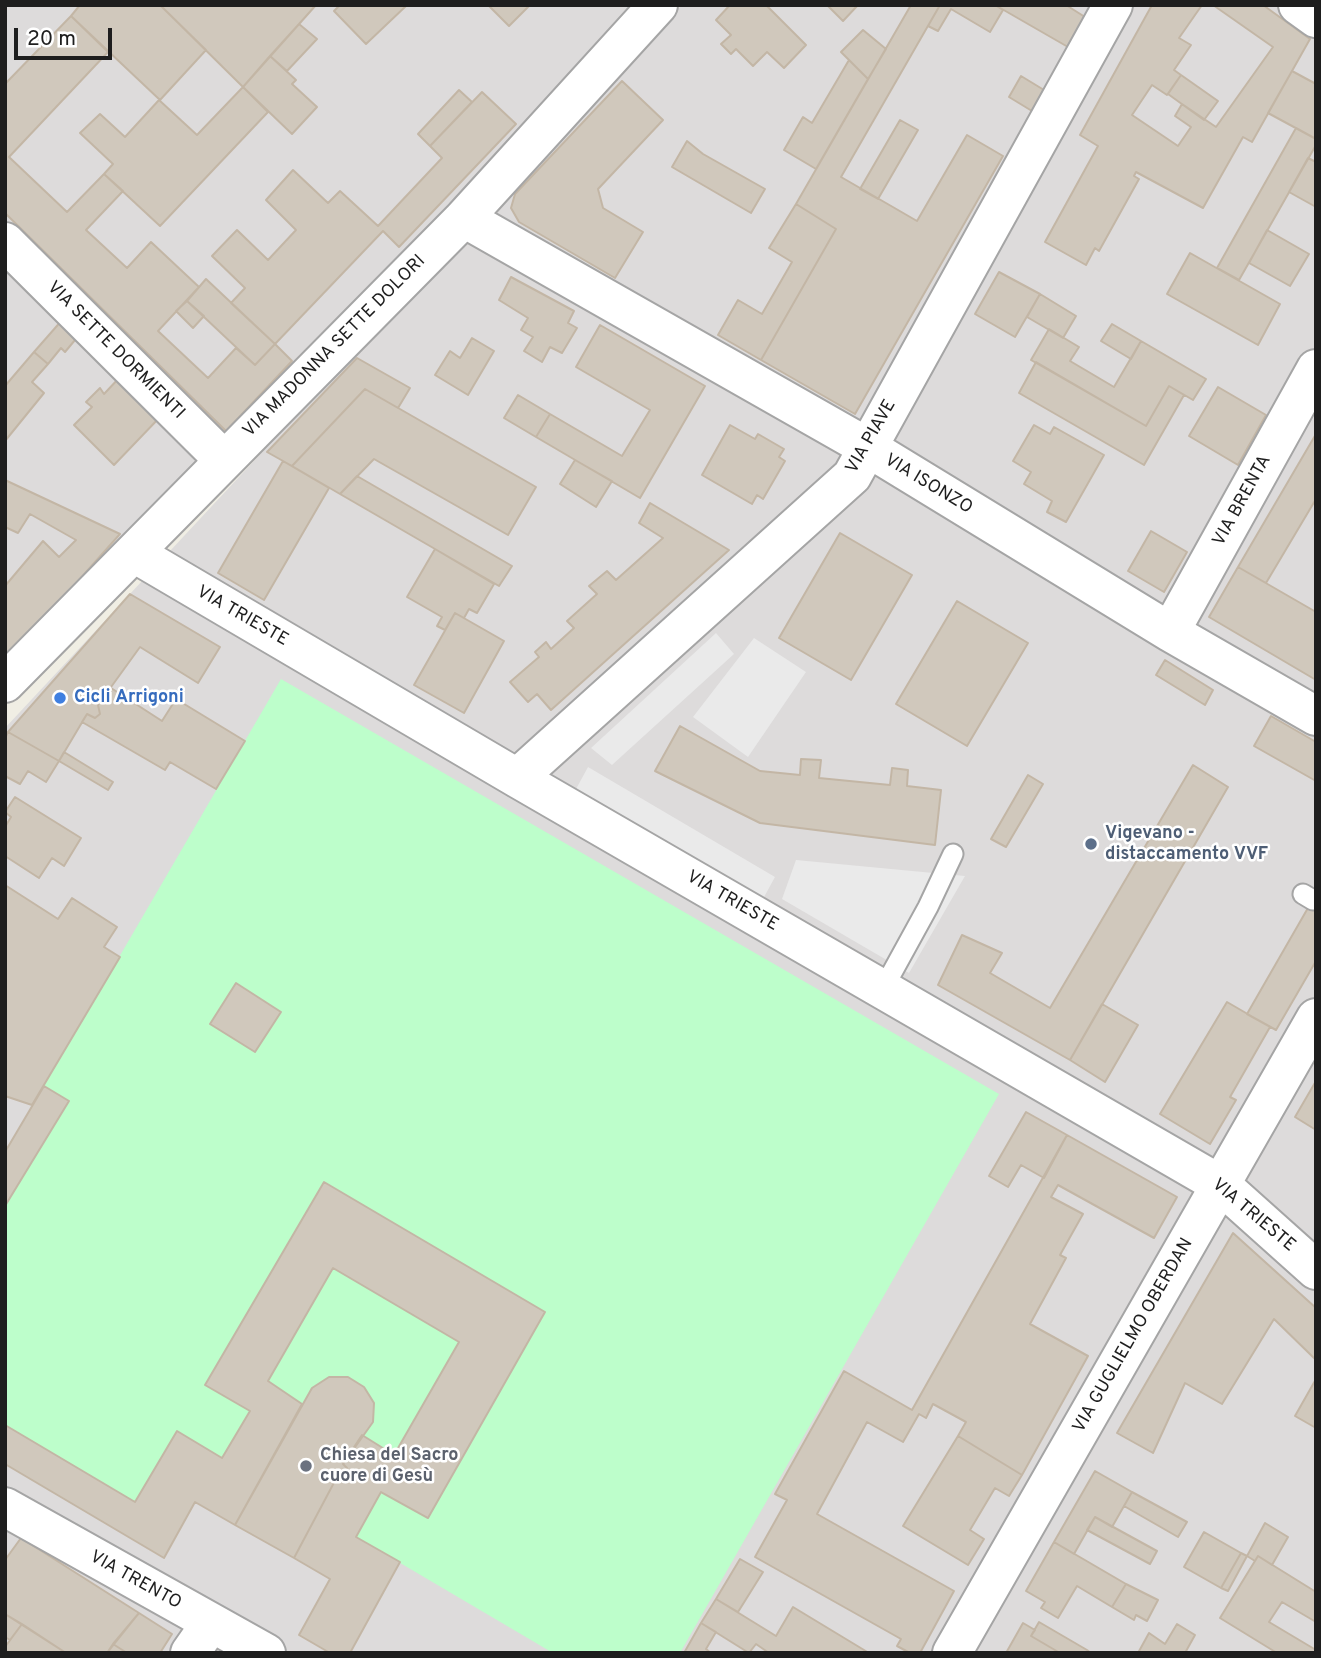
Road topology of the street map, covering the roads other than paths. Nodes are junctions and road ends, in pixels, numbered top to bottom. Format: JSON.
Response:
{"nodes":[{"id":1,"x":658,"y":5,"type":"edge"},
{"id":2,"x":1113,"y":5,"type":"edge"},
{"id":3,"x":1298,"y":5,"type":"edge"},
{"id":4,"x":1316,"y":18,"type":"edge"},
{"id":5,"x":464,"y":218,"type":"junction"},
{"id":6,"x":5,"y":242,"type":"edge"},
{"id":7,"x":1316,"y":369,"type":"edge"},
{"id":8,"x":867,"y":447,"type":"junction"},
{"id":9,"x":225,"y":460,"type":"junction"},
{"id":10,"x":134,"y":553,"type":"junction"},
{"id":11,"x":1170,"y":632,"type":"junction"},
{"id":12,"x":5,"y":683,"type":"edge"},
{"id":13,"x":1316,"y":716,"type":"edge"},
{"id":14,"x":517,"y":778,"type":"junction"},
{"id":15,"x":953,"y":854,"type":"dead end"},
{"id":16,"x":883,"y":989,"type":"junction"},
{"id":17,"x":1316,"y":1018,"type":"edge"},
{"id":18,"x":1221,"y":1185,"type":"junction"},
{"id":19,"x":1316,"y":1270,"type":"edge"},
{"id":20,"x":5,"y":1507,"type":"edge"},
{"id":21,"x":201,"y":1638,"type":"edge"},
{"id":22,"x":266,"y":1653,"type":"edge"},
{"id":23,"x":952,"y":1653,"type":"edge"}],
"edges":[{"from":1,"to":5,"type":"street","name":"VIA MADONNA SETTE DOLORI"},
{"from":2,"to":8,"type":"street","name":"VIA PIAVE"},
{"from":3,"to":4,"type":"street"},
{"from":5,"to":8,"type":"street","name":"VIA ISONZO"},
{"from":5,"to":9,"type":"street","name":"VIA MADONNA SETTE DOLORI"},
{"from":6,"to":9,"type":"street","name":"VIA SETTE DORMIENTI"},
{"from":7,"to":11,"type":"street","name":"VIA BRENTA"},
{"from":8,"to":11,"type":"street","name":"VIA ISONZO"},
{"from":8,"to":14,"type":"street","name":"VIA PIAVE"},
{"from":9,"to":10,"type":"street","name":"VIA MADONNA SETTE DOLORI"},
{"from":10,"to":12,"type":"street","name":"VIA MADONNA SETTE DOLORI"},
{"from":10,"to":14,"type":"street","name":"VIA TRIESTE"},
{"from":11,"to":13,"type":"street","name":"VIA ISONZO"},
{"from":14,"to":16,"type":"street","name":"VIA TRIESTE"},
{"from":15,"to":16,"type":"lane"},
{"from":16,"to":18,"type":"street","name":"VIA TRIESTE"},
{"from":17,"to":18,"type":"street","name":"VIA GUGLIELMO OBERDAN"},
{"from":18,"to":19,"type":"street","name":"VIA TRIESTE"},
{"from":18,"to":23,"type":"street","name":"VIA GUGLIELMO OBERDAN"},
{"from":20,"to":21,"type":"street","name":"VIA TRENTO"},
{"from":21,"to":22,"type":"street","name":"VIA TRENTO"}]}
